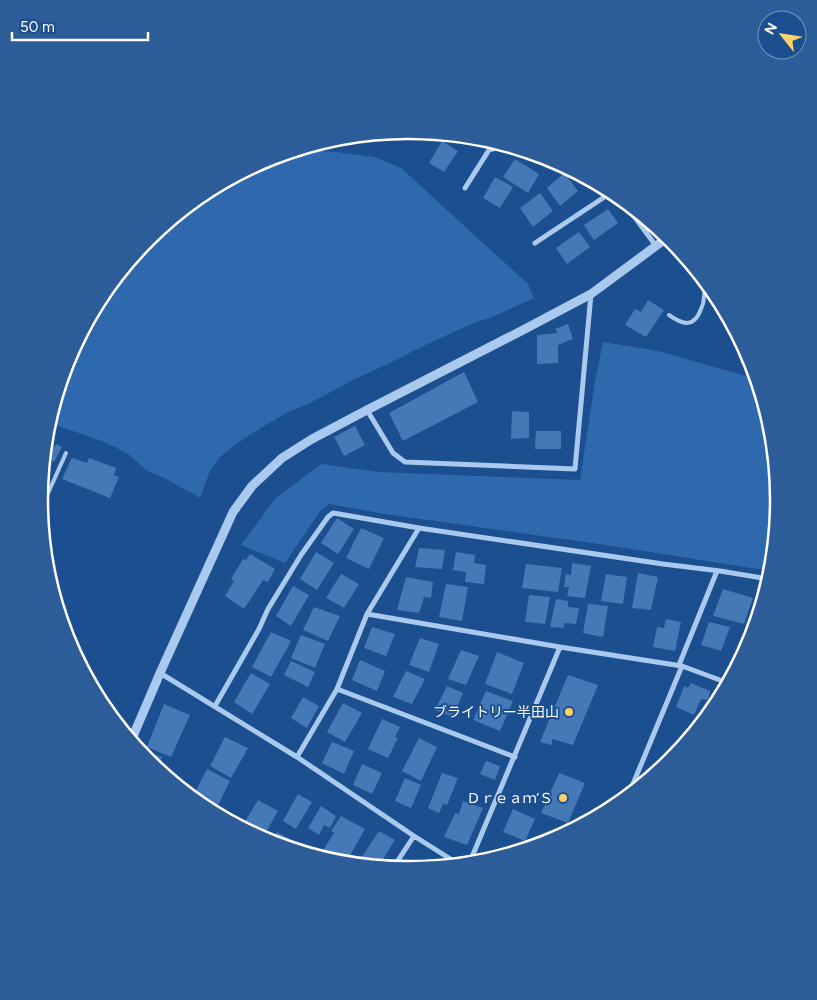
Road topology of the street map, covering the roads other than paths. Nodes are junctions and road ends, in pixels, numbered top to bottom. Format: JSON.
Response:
{"nodes":[{"id":1,"x":493,"y":149,"type":"edge"},
{"id":2,"x":465,"y":188,"type":"dead end"},
{"id":3,"x":604,"y":197,"type":"edge"},
{"id":4,"x":639,"y":222,"type":"edge"},
{"id":5,"x":661,"y":242,"type":"edge"},
{"id":6,"x":535,"y":244,"type":"dead end"},
{"id":7,"x":656,"y":246,"type":"junction"},
{"id":8,"x":705,"y":293,"type":"edge"},
{"id":9,"x":591,"y":294,"type":"junction"},
{"id":10,"x":669,"y":315,"type":"dead end"},
{"id":11,"x":367,"y":410,"type":"junction"},
{"id":12,"x":66,"y":453,"type":"dead end"},
{"id":13,"x":48,"y":493,"type":"edge"},
{"id":14,"x":419,"y":528,"type":"junction"},
{"id":15,"x":717,"y":571,"type":"junction"},
{"id":16,"x":761,"y":578,"type":"edge"},
{"id":17,"x":367,"y":614,"type":"junction"},
{"id":18,"x":560,"y":647,"type":"junction"},
{"id":19,"x":681,"y":666,"type":"junction"},
{"id":20,"x":160,"y":672,"type":"junction"},
{"id":21,"x":721,"y":681,"type":"edge"},
{"id":22,"x":337,"y":689,"type":"junction"},
{"id":23,"x":215,"y":706,"type":"junction"},
{"id":24,"x":134,"y":734,"type":"edge"},
{"id":25,"x":515,"y":757,"type":"junction"},
{"id":26,"x":298,"y":758,"type":"junction"},
{"id":27,"x":634,"y":781,"type":"edge"},
{"id":28,"x":414,"y":836,"type":"junction"},
{"id":29,"x":473,"y":855,"type":"edge"},
{"id":30,"x":450,"y":859,"type":"edge"},
{"id":31,"x":398,"y":861,"type":"edge"}],
"edges":[{"from":1,"to":2,"type":"street"},
{"from":3,"to":6,"type":"street"},
{"from":4,"to":7,"type":"street"},
{"from":5,"to":7,"type":"street"},
{"from":7,"to":9,"type":"street"},
{"from":8,"to":10,"type":"lane"},
{"from":9,"to":11,"type":"street"},
{"from":9,"to":11,"type":"street"},
{"from":11,"to":20,"type":"street"},
{"from":12,"to":13,"type":"lane"},
{"from":14,"to":15,"type":"street"},
{"from":14,"to":17,"type":"street"},
{"from":14,"to":23,"type":"street"},
{"from":15,"to":16,"type":"street"},
{"from":15,"to":19,"type":"street"},
{"from":17,"to":18,"type":"street"},
{"from":17,"to":22,"type":"street"},
{"from":18,"to":19,"type":"street"},
{"from":18,"to":25,"type":"street"},
{"from":19,"to":21,"type":"street"},
{"from":19,"to":27,"type":"street"},
{"from":20,"to":23,"type":"street"},
{"from":20,"to":24,"type":"street"},
{"from":22,"to":25,"type":"street"},
{"from":22,"to":26,"type":"street"},
{"from":23,"to":26,"type":"street"},
{"from":25,"to":29,"type":"street"},
{"from":26,"to":28,"type":"street"},
{"from":28,"to":30,"type":"street"},
{"from":28,"to":31,"type":"street"}]}
